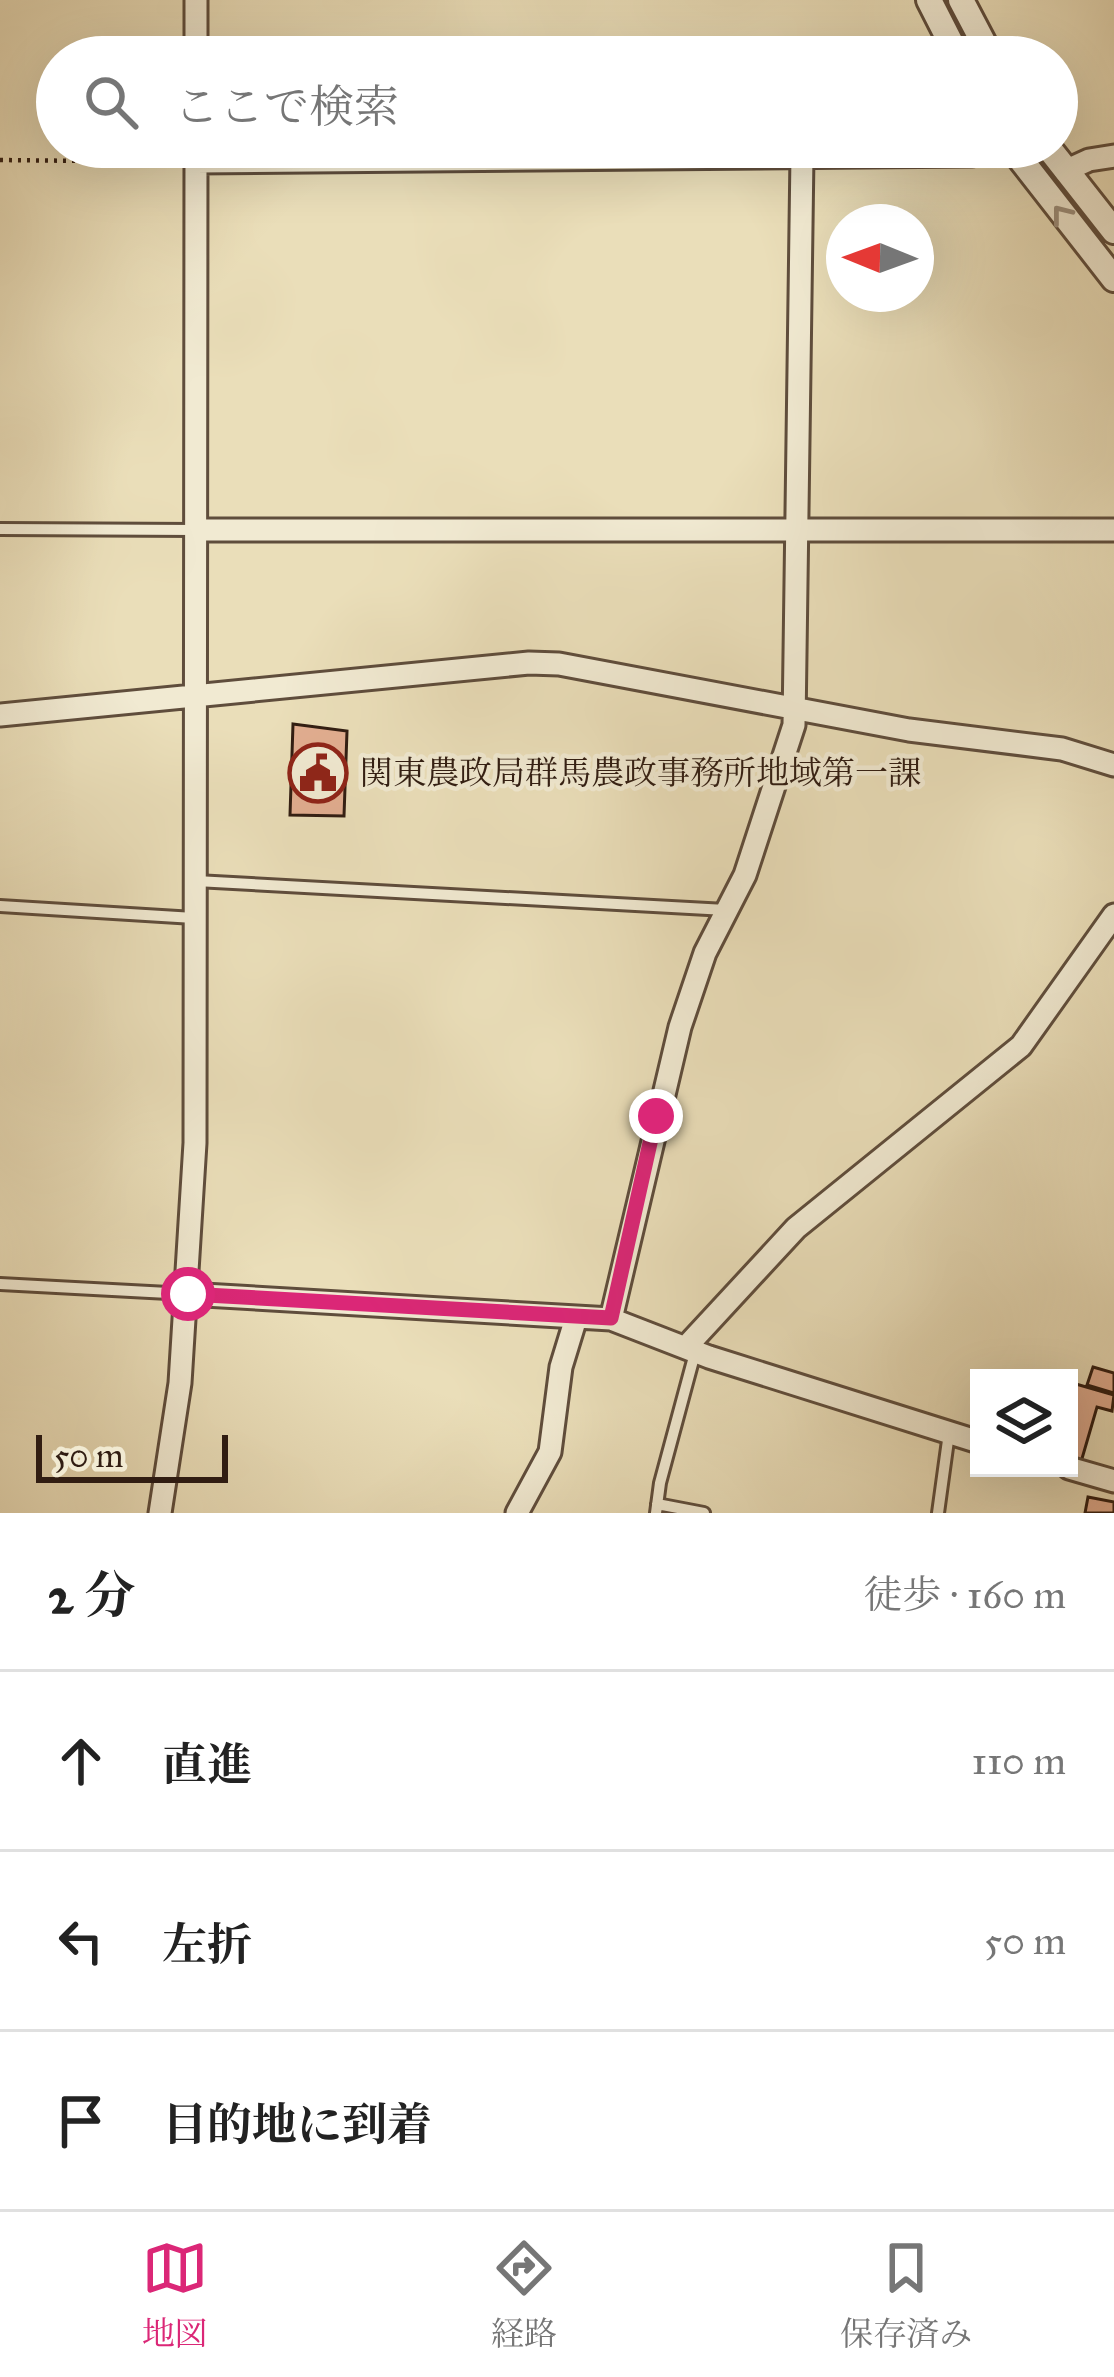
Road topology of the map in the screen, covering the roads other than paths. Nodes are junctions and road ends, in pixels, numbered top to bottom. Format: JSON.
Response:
{"nodes":[{"id":1,"x":196,"y":0,"type":"edge"},
{"id":2,"x":929,"y":0,"type":"edge"},
{"id":3,"x":961,"y":0,"type":"edge"},
{"id":4,"x":196,"y":36,"type":"edge"},
{"id":5,"x":947,"y":36,"type":"edge"},
{"id":6,"x":980,"y":36,"type":"edge"},
{"id":7,"x":1114,"y":156,"type":"edge"},
{"id":8,"x":1078,"y":165,"type":"edge"},
{"id":9,"x":196,"y":168,"type":"edge"},
{"id":10,"x":802,"y":168,"type":"edge"},
{"id":11,"x":1027,"y":168,"type":"edge"},
{"id":12,"x":1063,"y":168,"type":"edge"},
{"id":13,"x":1072,"y":168,"type":"edge"},
{"id":14,"x":1065,"y":171,"type":"junction"},
{"id":15,"x":1114,"y":231,"type":"edge"},
{"id":16,"x":1114,"y":279,"type":"edge"},
{"id":17,"x":796,"y":529,"type":"junction"},
{"id":18,"x":0,"y":530,"type":"edge"},
{"id":19,"x":197,"y":530,"type":"junction"},
{"id":20,"x":1114,"y":530,"type":"edge"},
{"id":21,"x":196,"y":696,"type":"junction"},
{"id":22,"x":796,"y":707,"type":"junction"},
{"id":23,"x":0,"y":715,"type":"edge"},
{"id":24,"x":1114,"y":765,"type":"edge"},
{"id":25,"x":196,"y":881,"type":"junction"},
{"id":26,"x":0,"y":906,"type":"edge"},
{"id":27,"x":728,"y":910,"type":"junction"},
{"id":28,"x":1114,"y":915,"type":"edge"},
{"id":29,"x":196,"y":919,"type":"junction"},
{"id":30,"x":0,"y":1284,"type":"edge"},
{"id":31,"x":188,"y":1294,"type":"junction"},
{"id":32,"x":576,"y":1318,"type":"junction"},
{"id":33,"x":611,"y":1318,"type":"junction"},
{"id":34,"x":691,"y":1349,"type":"junction"},
{"id":35,"x":949,"y":1433,"type":"junction"},
{"id":36,"x":970,"y":1439,"type":"edge"},
{"id":37,"x":1078,"y":1471,"type":"edge"},
{"id":38,"x":1114,"y":1481,"type":"edge"},
{"id":39,"x":657,"y":1508,"type":"edge"},
{"id":40,"x":160,"y":1513,"type":"edge"},
{"id":41,"x":517,"y":1513,"type":"edge"},
{"id":42,"x":704,"y":1513,"type":"edge"},
{"id":43,"x":938,"y":1513,"type":"edge"}],
"edges":[{"from":1,"to":4,"type":"street"},
{"from":2,"to":5,"type":"street"},
{"from":3,"to":6,"type":"street"},
{"from":7,"to":8,"type":"street"},
{"from":9,"to":19,"type":"street"},
{"from":10,"to":17,"type":"street"},
{"from":16,"to":11,"type":"street","one_way":true},
{"from":12,"to":14,"type":"street"},
{"from":13,"to":14,"type":"street"},
{"from":14,"to":15,"type":"street"},
{"from":17,"to":19,"type":"street"},
{"from":17,"to":20,"type":"street"},
{"from":17,"to":22,"type":"street"},
{"from":18,"to":19,"type":"lane"},
{"from":19,"to":21,"type":"street"},
{"from":21,"to":22,"type":"street"},
{"from":21,"to":23,"type":"street"},
{"from":21,"to":25,"type":"street"},
{"from":22,"to":24,"type":"street"},
{"from":22,"to":27,"type":"street"},
{"from":25,"to":27,"type":"lane"},
{"from":25,"to":29,"type":"street"},
{"from":26,"to":29,"type":"lane"},
{"from":27,"to":33,"type":"street"},
{"from":28,"to":34,"type":"street"},
{"from":29,"to":31,"type":"street"},
{"from":30,"to":31,"type":"lane"},
{"from":31,"to":32,"type":"street"},
{"from":31,"to":40,"type":"street"},
{"from":32,"to":33,"type":"street"},
{"from":32,"to":41,"type":"street"},
{"from":33,"to":34,"type":"street"},
{"from":34,"to":35,"type":"street"},
{"from":34,"to":39,"type":"lane"},
{"from":35,"to":36,"type":"street"},
{"from":35,"to":43,"type":"lane"},
{"from":37,"to":38,"type":"street"},
{"from":39,"to":42,"type":"lane"}]}
